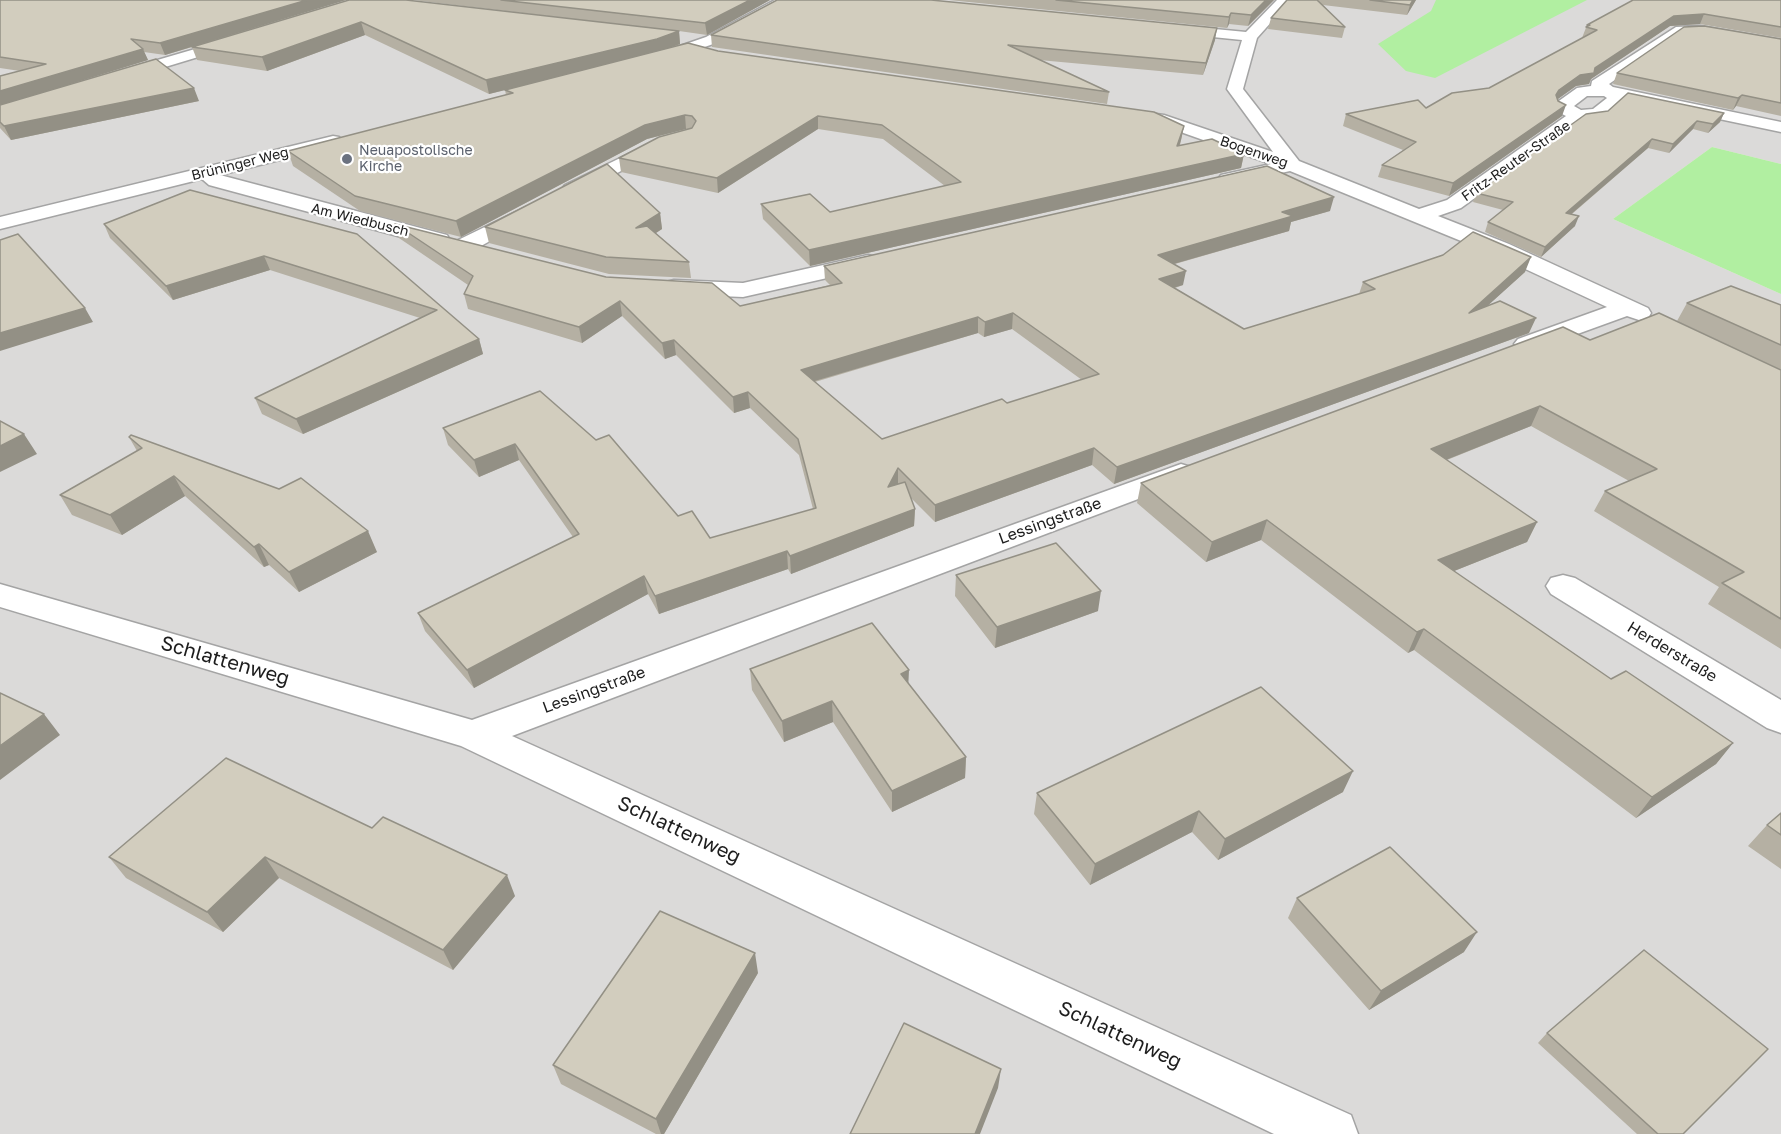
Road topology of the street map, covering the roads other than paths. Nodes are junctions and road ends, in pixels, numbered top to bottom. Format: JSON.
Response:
{"nodes":[{"id":1,"x":785,"y":0,"type":"edge"},
{"id":2,"x":1284,"y":0,"type":"edge"},
{"id":3,"x":1156,"y":27,"type":"edge"},
{"id":4,"x":252,"y":36,"type":"edge"},
{"id":5,"x":1250,"y":37,"type":"junction"},
{"id":6,"x":1781,"y":44,"type":"edge"},
{"id":7,"x":642,"y":63,"type":"edge"},
{"id":8,"x":104,"y":81,"type":"edge"},
{"id":9,"x":1608,"y":91,"type":"junction"},
{"id":10,"x":1117,"y":113,"type":"edge"},
{"id":11,"x":1578,"y":115,"type":"junction"},
{"id":12,"x":1781,"y":127,"type":"edge"},
{"id":13,"x":351,"y":136,"type":"edge"},
{"id":14,"x":676,"y":139,"type":"edge"},
{"id":15,"x":1292,"y":165,"type":"junction"},
{"id":16,"x":205,"y":172,"type":"junction"},
{"id":17,"x":1210,"y":183,"type":"edge"},
{"id":18,"x":1418,"y":216,"type":"junction"},
{"id":19,"x":0,"y":223,"type":"edge"},
{"id":20,"x":464,"y":246,"type":"junction"},
{"id":21,"x":498,"y":255,"type":"edge"},
{"id":22,"x":883,"y":258,"type":"edge"},
{"id":23,"x":654,"y":285,"type":"edge"},
{"id":24,"x":1627,"y":308,"type":"junction"},
{"id":25,"x":1658,"y":322,"type":"edge"},
{"id":26,"x":1504,"y":353,"type":"edge"},
{"id":27,"x":1213,"y":461,"type":"edge"},
{"id":28,"x":1563,"y":586,"type":"dead end"},
{"id":29,"x":0,"y":595,"type":"edge"},
{"id":30,"x":1781,"y":718,"type":"edge"},
{"id":31,"x":473,"y":735,"type":"junction"},
{"id":32,"x":1332,"y":1134,"type":"edge"}],
"edges":[{"from":1,"to":7,"type":"street"},
{"from":2,"to":5,"type":"street"},
{"from":3,"to":5,"type":"street"},
{"from":4,"to":8,"type":"street"},
{"from":5,"to":15,"type":"street"},
{"from":6,"to":9,"type":"street","name":"Fritz-Reuter-Straße"},
{"from":9,"to":11,"type":"street","name":"Fritz-Reuter-Straße"},
{"from":9,"to":11,"type":"street","name":"Fritz-Reuter-Straße"},
{"from":9,"to":12,"type":"street"},
{"from":10,"to":15,"type":"street","name":"Bogenweg"},
{"from":11,"to":18,"type":"street","name":"Fritz-Reuter-Straße"},
{"from":13,"to":16,"type":"street","name":"Brüninger Weg"},
{"from":14,"to":20,"type":"street"},
{"from":15,"to":17,"type":"street"},
{"from":15,"to":18,"type":"street","name":"Bogenweg"},
{"from":16,"to":19,"type":"street","name":"Brüninger Weg"},
{"from":16,"to":20,"type":"street","name":"Am Wiedbusch"},
{"from":18,"to":24,"type":"street","name":"Bogenweg"},
{"from":20,"to":21,"type":"street","name":"Am Wiedbusch"},
{"from":22,"to":23,"type":"street"},
{"from":24,"to":25,"type":"street","name":"Bogenweg"},
{"from":24,"to":26,"type":"street"},
{"from":27,"to":31,"type":"street","name":"Lessingstraße"},
{"from":28,"to":30,"type":"street","name":"Herderstraße"},
{"from":29,"to":31,"type":"street","name":"Schlattenweg"},
{"from":31,"to":32,"type":"street","name":"Schlattenweg"}]}
